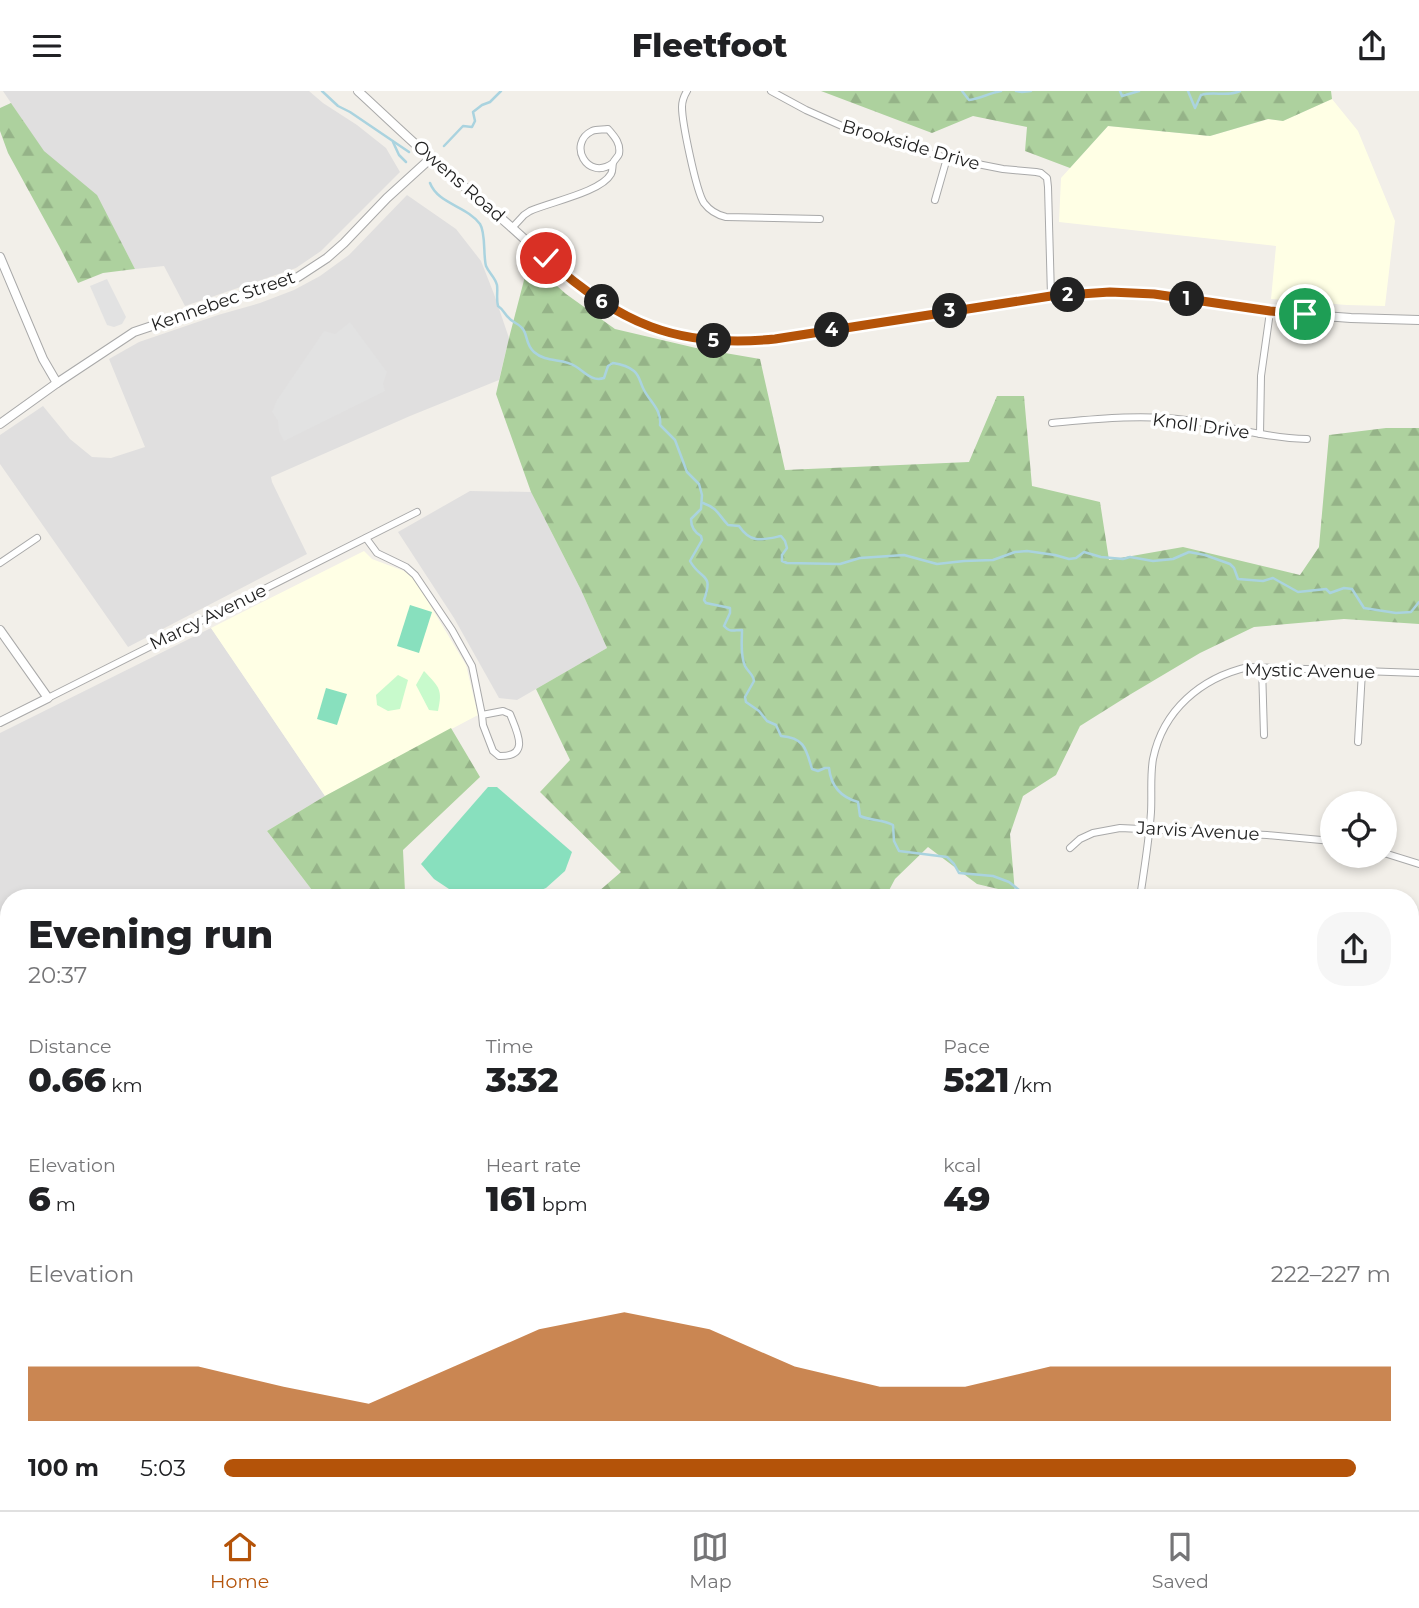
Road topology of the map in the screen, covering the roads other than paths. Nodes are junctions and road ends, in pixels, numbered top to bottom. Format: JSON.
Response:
{"nodes":[{"id":1,"x":358,"y":91,"type":"edge"},
{"id":2,"x":687,"y":91,"type":"edge"},
{"id":3,"x":771,"y":91,"type":"edge"},
{"id":4,"x":431,"y":158,"type":"junction"},
{"id":5,"x":947,"y":158,"type":"junction"},
{"id":6,"x":613,"y":163,"type":"junction"},
{"id":7,"x":935,"y":200,"type":"dead end"},
{"id":8,"x":820,"y":219,"type":"dead end"},
{"id":9,"x":512,"y":228,"type":"junction"},
{"id":10,"x":0,"y":257,"type":"edge"},
{"id":11,"x":1051,"y":296,"type":"junction"},
{"id":12,"x":1270,"y":311,"type":"junction"},
{"id":13,"x":1419,"y":320,"type":"edge"},
{"id":14,"x":57,"y":383,"type":"junction"},
{"id":15,"x":1052,"y":423,"type":"dead end"},
{"id":16,"x":0,"y":425,"type":"edge"},
{"id":17,"x":1260,"y":434,"type":"junction"},
{"id":18,"x":1307,"y":439,"type":"dead end"},
{"id":19,"x":417,"y":512,"type":"dead end"},
{"id":20,"x":37,"y":538,"type":"dead end"},
{"id":21,"x":366,"y":538,"type":"junction"},
{"id":22,"x":0,"y":563,"type":"edge"},
{"id":23,"x":0,"y":629,"type":"edge"},
{"id":24,"x":1262,"y":667,"type":"junction"},
{"id":25,"x":1362,"y":671,"type":"junction"},
{"id":26,"x":1419,"y":673,"type":"edge"},
{"id":27,"x":48,"y":698,"type":"junction"},
{"id":28,"x":482,"y":715,"type":"junction"},
{"id":29,"x":0,"y":722,"type":"edge"},
{"id":30,"x":1264,"y":735,"type":"dead end"},
{"id":31,"x":1358,"y":742,"type":"dead end"},
{"id":32,"x":1150,"y":828,"type":"junction"},
{"id":33,"x":1320,"y":840,"type":"edge"},
{"id":34,"x":1070,"y":848,"type":"dead end"},
{"id":35,"x":1397,"y":857,"type":"edge"},
{"id":36,"x":1419,"y":864,"type":"edge"},
{"id":37,"x":1141,"y":889,"type":"edge"}],
"edges":[{"from":1,"to":4,"type":"street","name":"Owens Road"},
{"from":2,"to":8,"type":"street"},
{"from":3,"to":5,"type":"street","name":"Brookside Drive"},
{"from":4,"to":9,"type":"street","name":"Owens Road"},
{"from":4,"to":14,"type":"street","name":"Kennebec Street"},
{"from":5,"to":7,"type":"street"},
{"from":5,"to":11,"type":"street","name":"Brookside Drive"},
{"from":6,"to":6,"type":"street"},
{"from":6,"to":9,"type":"street"},
{"from":9,"to":11,"type":"street","name":"Owens Road"},
{"from":10,"to":14,"type":"street"},
{"from":11,"to":12,"type":"street","name":"Owens Road"},
{"from":12,"to":13,"type":"street","name":"Owens Road"},
{"from":12,"to":17,"type":"street"},
{"from":14,"to":16,"type":"street","name":"Kennebec Street"},
{"from":15,"to":17,"type":"street","name":"Knoll Drive"},
{"from":17,"to":18,"type":"street","name":"Knoll Drive"},
{"from":19,"to":21,"type":"street","name":"Marcy Avenue"},
{"from":20,"to":22,"type":"street"},
{"from":21,"to":27,"type":"street","name":"Marcy Avenue"},
{"from":21,"to":28,"type":"street"},
{"from":23,"to":27,"type":"street"},
{"from":24,"to":25,"type":"street","name":"Mystic Avenue"},
{"from":24,"to":30,"type":"street"},
{"from":24,"to":32,"type":"street","name":"Mystic Avenue"},
{"from":25,"to":26,"type":"street","name":"Mystic Avenue"},
{"from":25,"to":31,"type":"street"},
{"from":27,"to":29,"type":"street","name":"Marcy Avenue"},
{"from":28,"to":28,"type":"street"},
{"from":32,"to":33,"type":"street","name":"Jarvis Avenue"},
{"from":32,"to":34,"type":"street","name":"Jarvis Avenue"},
{"from":32,"to":37,"type":"street"},
{"from":35,"to":36,"type":"street"}]}
